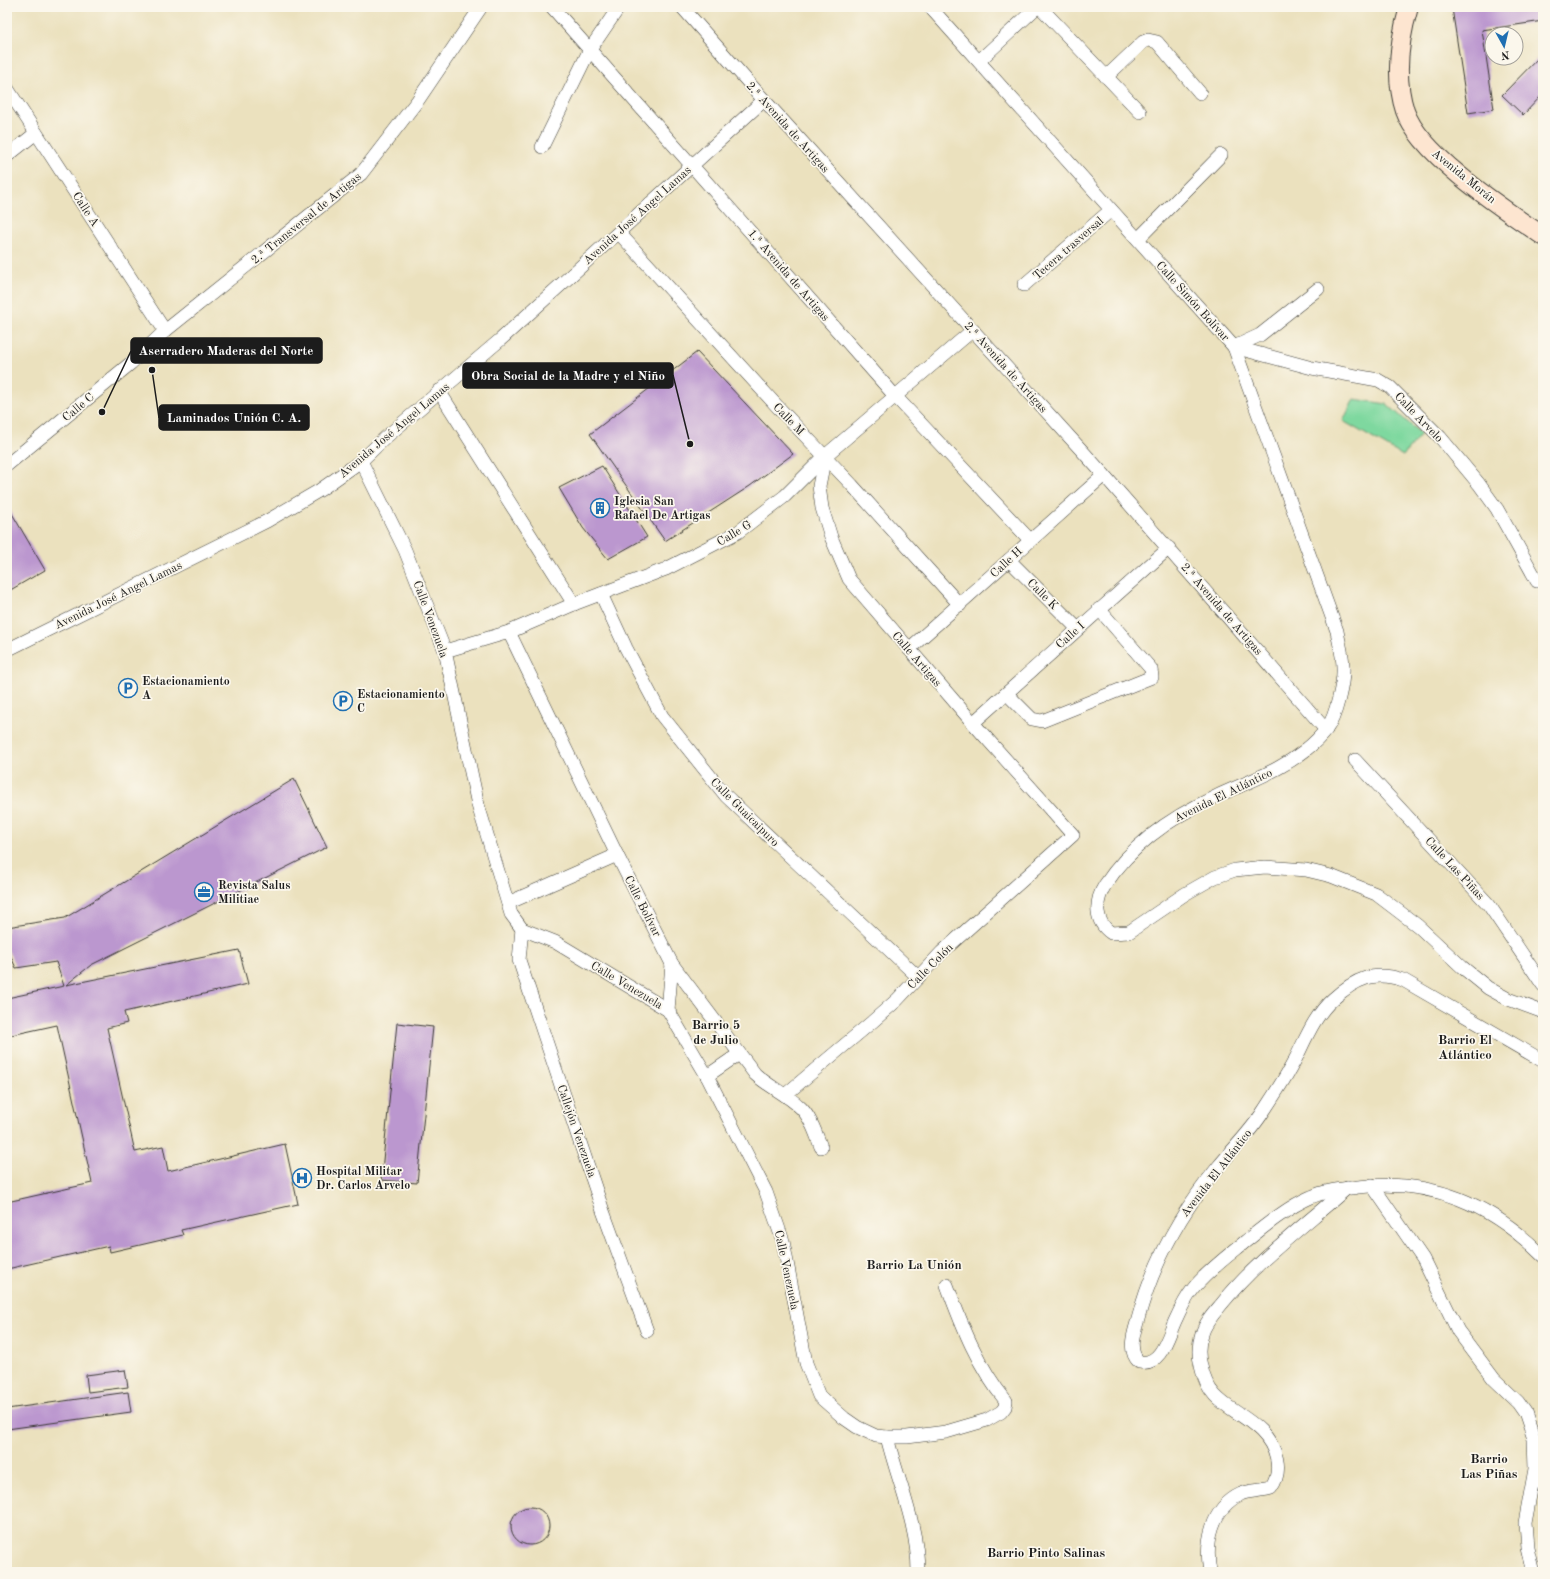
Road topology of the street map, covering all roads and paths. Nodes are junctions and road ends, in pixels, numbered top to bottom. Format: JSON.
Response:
{"nodes":[{"id":1,"x":481,"y":7,"type":"edge"},
{"id":2,"x":552,"y":7,"type":"edge"},
{"id":3,"x":619,"y":7,"type":"edge"},
{"id":4,"x":682,"y":7,"type":"edge"},
{"id":5,"x":930,"y":7,"type":"edge"},
{"id":6,"x":1038,"y":7,"type":"edge"},
{"id":7,"x":1409,"y":7,"type":"edge"},
{"id":8,"x":589,"y":51,"type":"junction"},
{"id":9,"x":979,"y":61,"type":"junction"},
{"id":10,"x":1106,"y":77,"type":"junction"},
{"id":11,"x":7,"y":88,"type":"edge"},
{"id":12,"x":1200,"y":93,"type":"dead end"},
{"id":13,"x":764,"y":100,"type":"junction"},
{"id":14,"x":1140,"y":112,"type":"dead end"},
{"id":15,"x":36,"y":133,"type":"junction"},
{"id":16,"x":542,"y":147,"type":"dead end"},
{"id":17,"x":1221,"y":155,"type":"dead end"},
{"id":18,"x":7,"y":156,"type":"edge"},
{"id":19,"x":692,"y":166,"type":"junction"},
{"id":20,"x":1111,"y":210,"type":"junction"},
{"id":21,"x":619,"y":232,"type":"junction"},
{"id":22,"x":1543,"y":236,"type":"edge"},
{"id":23,"x":1138,"y":239,"type":"junction"},
{"id":24,"x":1024,"y":285,"type":"dead end"},
{"id":25,"x":1318,"y":289,"type":"dead end"},
{"id":26,"x":973,"y":330,"type":"junction"},
{"id":27,"x":165,"y":331,"type":"junction"},
{"id":28,"x":1234,"y":347,"type":"junction"},
{"id":29,"x":439,"y":391,"type":"junction"},
{"id":30,"x":895,"y":396,"type":"junction"},
{"id":31,"x":825,"y":456,"type":"junction"},
{"id":32,"x":361,"y":461,"type":"junction"},
{"id":33,"x":7,"y":465,"type":"edge"},
{"id":34,"x":1104,"y":475,"type":"junction"},
{"id":35,"x":1030,"y":540,"type":"junction"},
{"id":36,"x":1169,"y":548,"type":"junction"},
{"id":37,"x":1009,"y":560,"type":"junction"},
{"id":38,"x":1537,"y":581,"type":"dead end"},
{"id":39,"x":601,"y":594,"type":"junction"},
{"id":40,"x":574,"y":604,"type":"junction"},
{"id":41,"x":960,"y":605,"type":"junction"},
{"id":42,"x":1099,"y":610,"type":"junction"},
{"id":43,"x":1077,"y":628,"type":"junction"},
{"id":44,"x":509,"y":632,"type":"junction"},
{"id":45,"x":909,"y":649,"type":"junction"},
{"id":46,"x":7,"y":650,"type":"edge"},
{"id":47,"x":445,"y":650,"type":"junction"},
{"id":48,"x":1007,"y":694,"type":"junction"},
{"id":49,"x":973,"y":723,"type":"junction"},
{"id":50,"x":1326,"y":730,"type":"junction"},
{"id":51,"x":1355,"y":760,"type":"dead end"},
{"id":52,"x":1073,"y":835,"type":"joint"},
{"id":53,"x":617,"y":855,"type":"junction"},
{"id":54,"x":508,"y":903,"type":"junction"},
{"id":55,"x":522,"y":928,"type":"junction"},
{"id":56,"x":672,"y":964,"type":"junction"},
{"id":57,"x":918,"y":977,"type":"junction"},
{"id":58,"x":1543,"y":985,"type":"edge"},
{"id":59,"x":668,"y":1010,"type":"junction"},
{"id":60,"x":1543,"y":1012,"type":"edge"},
{"id":61,"x":739,"y":1054,"type":"junction"},
{"id":62,"x":1543,"y":1061,"type":"edge"},
{"id":63,"x":707,"y":1076,"type":"junction"},
{"id":64,"x":785,"y":1095,"type":"junction"},
{"id":65,"x":821,"y":1147,"type":"dead end"},
{"id":66,"x":1372,"y":1185,"type":"junction"},
{"id":67,"x":1347,"y":1188,"type":"junction"},
{"id":68,"x":1543,"y":1256,"type":"edge"},
{"id":69,"x":947,"y":1285,"type":"dead end"},
{"id":70,"x":647,"y":1332,"type":"dead end"},
{"id":71,"x":887,"y":1437,"type":"junction"},
{"id":72,"x":918,"y":1572,"type":"edge"},
{"id":73,"x":1210,"y":1572,"type":"edge"},
{"id":74,"x":1533,"y":1572,"type":"edge"}],
"edges":[{"from":1,"to":27,"type":"street","name":"2.ª Transversal de Artigas"},
{"from":2,"to":8,"type":"street","name":"1.ª Avenida de Artigas"},
{"from":3,"to":8,"type":"street"},
{"from":4,"to":13,"type":"street","name":"2.ª Avenida de Artigas"},
{"from":5,"to":9,"type":"street","name":"Calle Simón Bolívar"},
{"from":6,"to":9,"type":"street"},
{"from":6,"to":10,"type":"street"},
{"from":7,"to":22,"type":"main road","name":"Avenida Morán"},
{"from":8,"to":16,"type":"street"},
{"from":8,"to":19,"type":"street","name":"1.ª Avenida de Artigas"},
{"from":9,"to":20,"type":"street","name":"Calle Simón Bolívar"},
{"from":10,"to":12,"type":"street"},
{"from":10,"to":14,"type":"street"},
{"from":11,"to":15,"type":"street","name":"Calle A"},
{"from":13,"to":19,"type":"street","name":"Avenida José Angel Lamas"},
{"from":13,"to":26,"type":"street","name":"2.ª Avenida de Artigas"},
{"from":15,"to":18,"type":"street"},
{"from":15,"to":27,"type":"street","name":"Calle A"},
{"from":17,"to":23,"type":"street"},
{"from":19,"to":21,"type":"street","name":"Avenida José Angel Lamas"},
{"from":19,"to":30,"type":"street","name":"1.ª Avenida de Artigas"},
{"from":20,"to":23,"type":"street","name":"Calle Simón Bolívar"},
{"from":20,"to":24,"type":"street","name":"Tecera trasversal"},
{"from":21,"to":29,"type":"street","name":"Avenida José Angel Lamas"},
{"from":21,"to":31,"type":"street","name":"Calle M"},
{"from":23,"to":28,"type":"street","name":"Calle Simón Bolívar"},
{"from":25,"to":28,"type":"street"},
{"from":26,"to":30,"type":"street","name":"Calle G"},
{"from":26,"to":34,"type":"street","name":"2.ª Avenida de Artigas"},
{"from":27,"to":33,"type":"street","name":"Calle C"},
{"from":28,"to":38,"type":"street","name":"Calle Arvelo"},
{"from":28,"to":50,"type":"street","name":"Calle Simón Bolívar"},
{"from":29,"to":32,"type":"street","name":"Avenida José Angel Lamas"},
{"from":29,"to":40,"type":"street"},
{"from":30,"to":31,"type":"street","name":"Calle G"},
{"from":30,"to":35,"type":"street","name":"1.ª Avenida de Artigas"},
{"from":31,"to":39,"type":"street","name":"Calle G"},
{"from":31,"to":41,"type":"street","name":"Calle M"},
{"from":31,"to":45,"type":"street","name":"Calle Artigas"},
{"from":32,"to":46,"type":"street","name":"Avenida José Angel Lamas"},
{"from":32,"to":47,"type":"street","name":"Calle Venezuela"},
{"from":34,"to":35,"type":"street","name":"Calle H"},
{"from":34,"to":36,"type":"street","name":"2.ª Avenida de Artigas"},
{"from":35,"to":37,"type":"street","name":"Calle H"},
{"from":36,"to":42,"type":"street","name":"Calle I"},
{"from":36,"to":50,"type":"street","name":"2.ª Avenida de Artigas"},
{"from":37,"to":41,"type":"street","name":"Calle H"},
{"from":37,"to":43,"type":"street","name":"Calle K"},
{"from":39,"to":40,"type":"street","name":"Calle G"},
{"from":39,"to":57,"type":"street","name":"Calle Guaicaipuro"},
{"from":40,"to":44,"type":"street","name":"Calle G"},
{"from":41,"to":45,"type":"street","name":"Calle H"},
{"from":42,"to":43,"type":"street","name":"Calle I"},
{"from":42,"to":48,"type":"street"},
{"from":43,"to":48,"type":"street","name":"Calle I"},
{"from":44,"to":47,"type":"street","name":"Calle G"},
{"from":44,"to":53,"type":"street","name":"Calle Bolívar"},
{"from":45,"to":49,"type":"street","name":"Calle Artigas"},
{"from":47,"to":54,"type":"street","name":"Calle Venezuela"},
{"from":48,"to":49,"type":"street","name":"Calle I"},
{"from":49,"to":52,"type":"street","name":"Calle Artigas"},
{"from":50,"to":60,"type":"street","name":"Avenida El Atlántico"},
{"from":51,"to":58,"type":"street","name":"Calle Las Piñas"},
{"from":52,"to":57,"type":"street","name":"Calle Colón"},
{"from":53,"to":54,"type":"street"},
{"from":53,"to":56,"type":"street","name":"Calle Bolívar"},
{"from":54,"to":55,"type":"street","name":"Calle Venezuela"},
{"from":55,"to":59,"type":"street","name":"Calle Venezuela"},
{"from":55,"to":70,"type":"street","name":"Callejón Venezuela"},
{"from":56,"to":59,"type":"street"},
{"from":56,"to":61,"type":"street","name":"Calle Bolívar"},
{"from":57,"to":64,"type":"street","name":"Calle Colón"},
{"from":59,"to":63,"type":"street","name":"Calle Venezuela"},
{"from":61,"to":63,"type":"street"},
{"from":61,"to":64,"type":"street","name":"Calle Bolívar"},
{"from":62,"to":67,"type":"street","name":"Avenida El Atlántico"},
{"from":63,"to":71,"type":"street","name":"Calle Venezuela"},
{"from":64,"to":65,"type":"street","name":"Calle Bolívar"},
{"from":66,"to":67,"type":"street","name":"Avenida El Atlántico"},
{"from":66,"to":68,"type":"street","name":"Avenida El Atlántico"},
{"from":66,"to":74,"type":"street"},
{"from":67,"to":73,"type":"street"},
{"from":69,"to":71,"type":"street","name":"Calle Venezuela"},
{"from":71,"to":72,"type":"street"}]}
